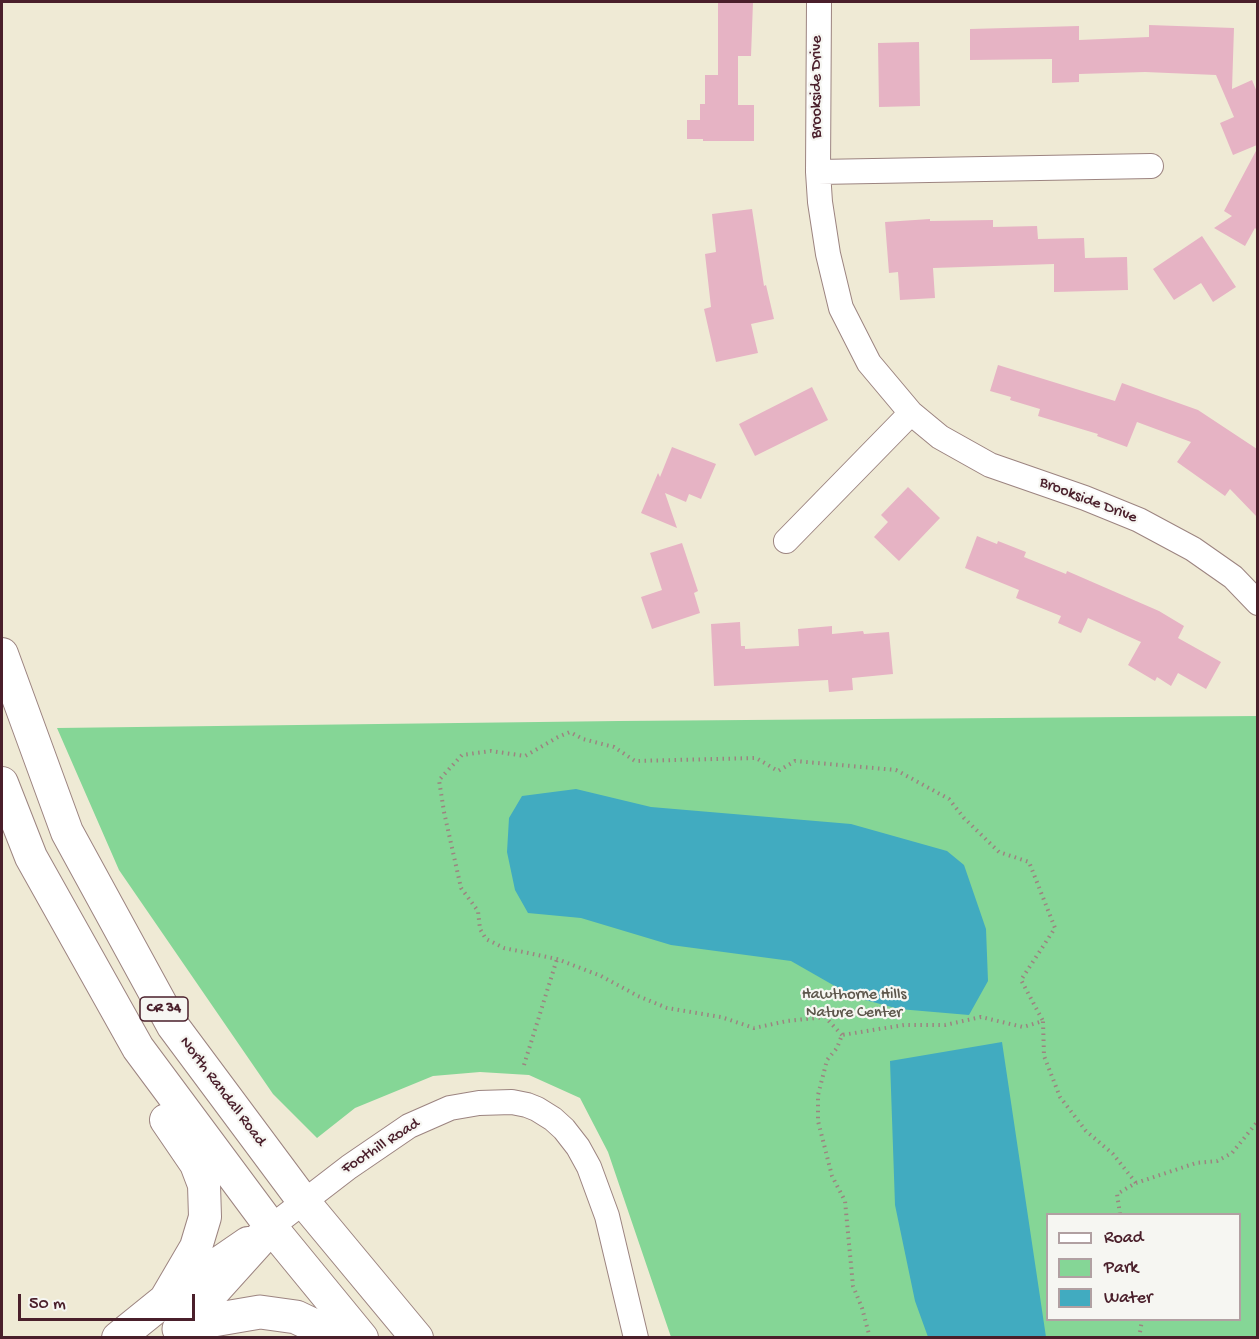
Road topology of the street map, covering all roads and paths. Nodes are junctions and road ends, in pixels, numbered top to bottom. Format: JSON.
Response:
{"nodes":[{"id":1,"x":819,"y":2,"type":"edge"},
{"id":2,"x":1152,"y":166,"type":"dead end"},
{"id":3,"x":818,"y":172,"type":"junction"},
{"id":4,"x":910,"y":413,"type":"junction"},
{"id":5,"x":786,"y":541,"type":"dead end"},
{"id":6,"x":1257,"y":603,"type":"edge"},
{"id":7,"x":2,"y":654,"type":"edge"},
{"id":8,"x":2,"y":783,"type":"edge"},
{"id":9,"x":556,"y":959,"type":"junction"},
{"id":10,"x":95,"y":972,"type":"junction"},
{"id":11,"x":1043,"y":1021,"type":"junction"},
{"id":12,"x":842,"y":1035,"type":"junction"},
{"id":13,"x":524,"y":1065,"type":"dead end"},
{"id":14,"x":1256,"y":1123,"type":"edge"},
{"id":15,"x":1136,"y":1183,"type":"junction"},
{"id":16,"x":304,"y":1202,"type":"junction"},
{"id":17,"x":1120,"y":1213,"type":"edge"},
{"id":18,"x":271,"y":1227,"type":"junction"},
{"id":19,"x":173,"y":1321,"type":"edge"},
{"id":20,"x":1142,"y":1321,"type":"edge"},
{"id":21,"x":118,"y":1338,"type":"edge"},
{"id":22,"x":340,"y":1338,"type":"edge"},
{"id":23,"x":362,"y":1338,"type":"edge"},
{"id":24,"x":417,"y":1338,"type":"edge"},
{"id":25,"x":636,"y":1338,"type":"edge"},
{"id":26,"x":870,"y":1338,"type":"edge"},
{"id":27,"x":1139,"y":1338,"type":"edge"}],
"edges":[{"from":1,"to":3,"type":"street","name":"Brookside Drive"},
{"from":2,"to":3,"type":"street"},
{"from":3,"to":4,"type":"street","name":"Brookside Drive"},
{"from":4,"to":5,"type":"street"},
{"from":4,"to":6,"type":"street","name":"Brookside Drive"},
{"from":7,"to":16,"type":"main road","name":"North Randall Road","number":"CR 34"},
{"from":8,"to":10,"type":"main road","number":"CR 34"},
{"from":9,"to":11,"type":"path"},
{"from":9,"to":12,"type":"path"},
{"from":9,"to":13,"type":"path"},
{"from":10,"to":18,"type":"main road","number":"CR 34"},
{"from":10,"to":19,"type":"main road"},
{"from":11,"to":12,"type":"path"},
{"from":11,"to":15,"type":"path"},
{"from":12,"to":26,"type":"path"},
{"from":14,"to":15,"type":"path"},
{"from":15,"to":17,"type":"path"},
{"from":16,"to":18,"type":"street","name":"Foothill Road"},
{"from":16,"to":24,"type":"main road","name":"North Randall Road","number":"CR 34"},
{"from":16,"to":25,"type":"street","name":"Foothill Road"},
{"from":18,"to":19,"type":"highway"},
{"from":18,"to":23,"type":"main road","number":"CR 34"},
{"from":19,"to":21,"type":"main road"},
{"from":19,"to":22,"type":"highway"},
{"from":20,"to":27,"type":"path"}]}
